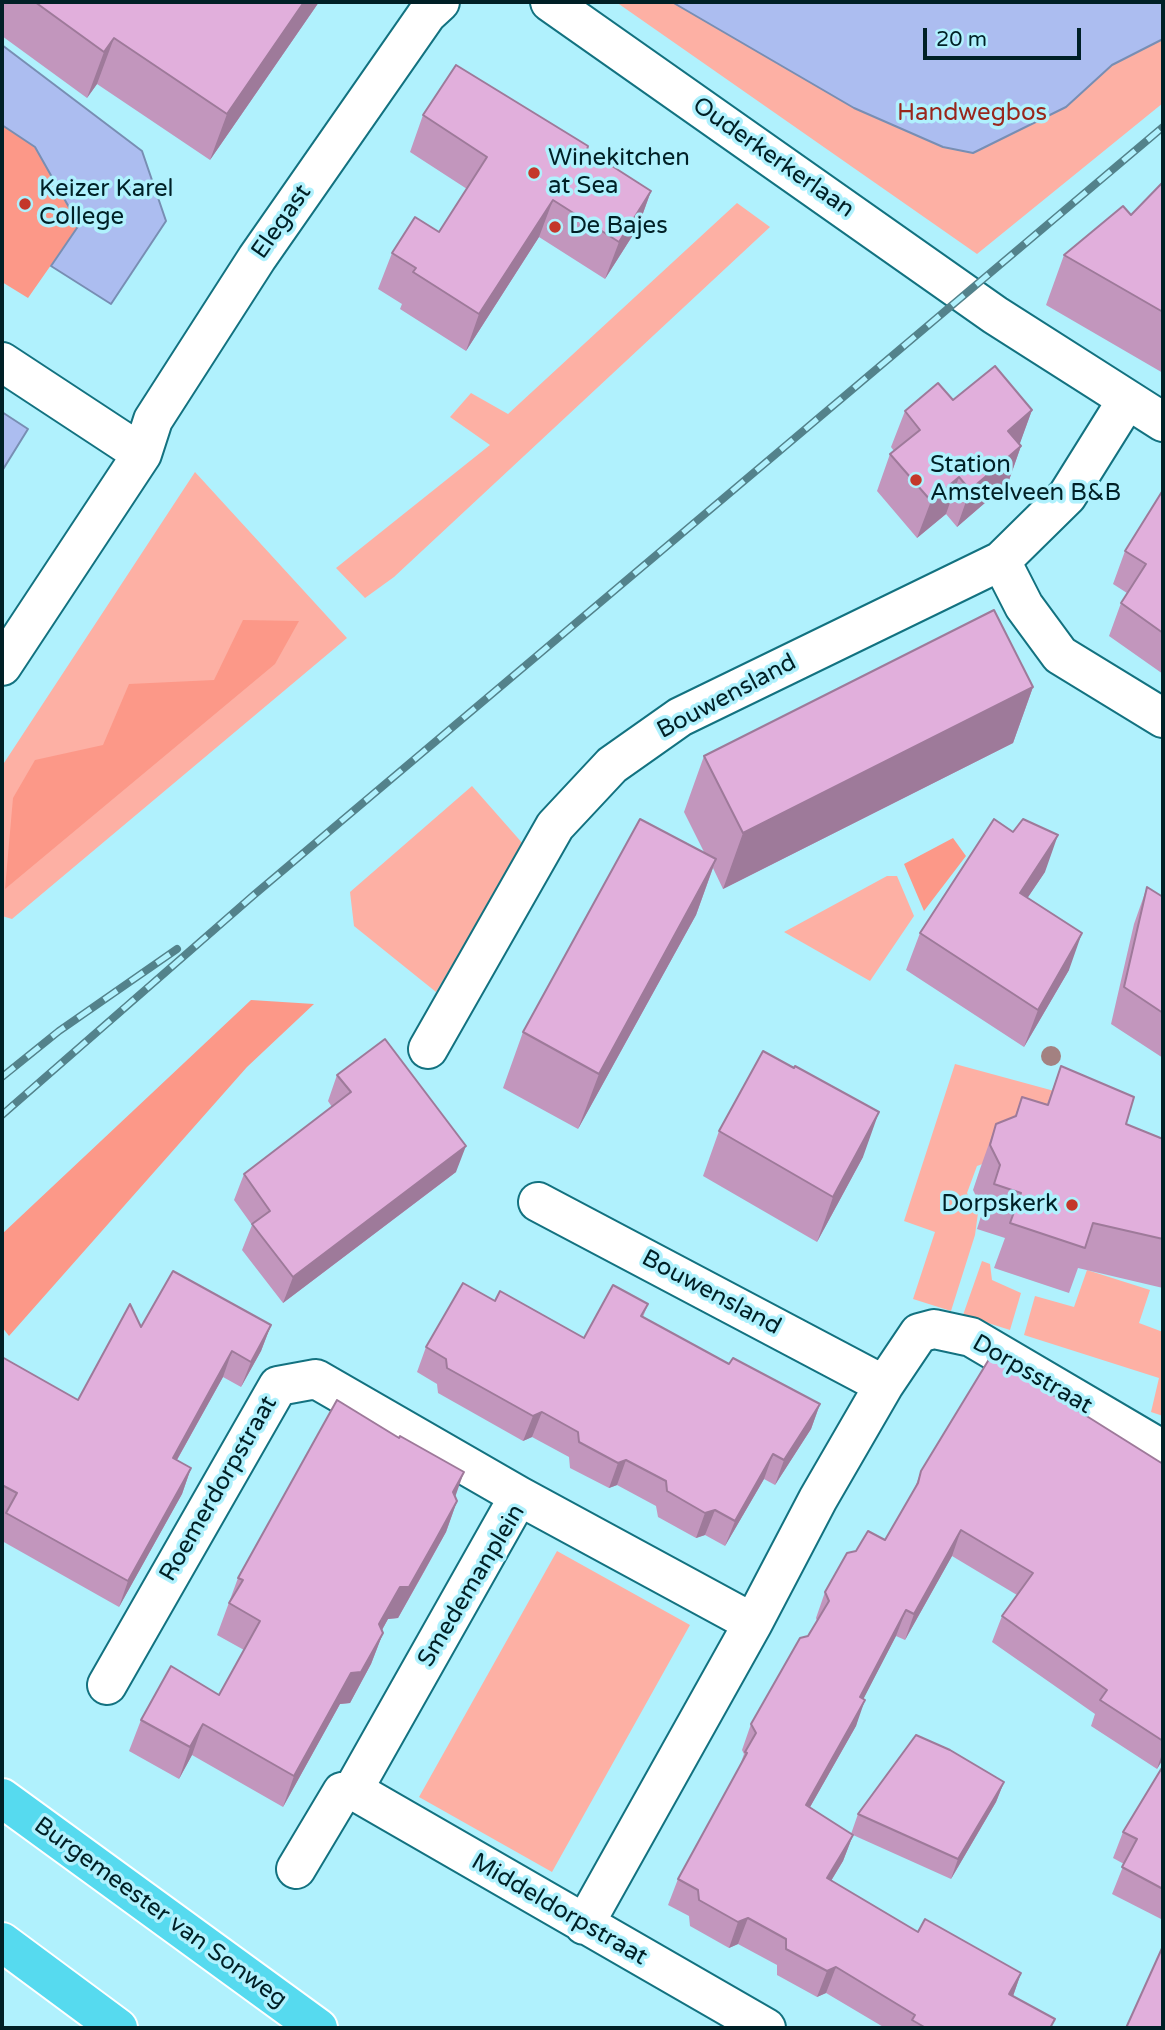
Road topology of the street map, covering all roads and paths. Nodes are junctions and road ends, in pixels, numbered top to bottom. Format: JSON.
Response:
{"nodes":[{"id":1,"x":440,"y":2,"type":"edge"},
{"id":2,"x":550,"y":2,"type":"edge"},
{"id":3,"x":2,"y":362,"type":"edge"},
{"id":4,"x":1127,"y":400,"type":"junction"},
{"id":5,"x":1163,"y":422,"type":"edge"},
{"id":6,"x":142,"y":454,"type":"junction"},
{"id":7,"x":1001,"y":561,"type":"junction"},
{"id":8,"x":2,"y":666,"type":"edge"},
{"id":9,"x":1163,"y":718,"type":"edge"},
{"id":10,"x":428,"y":1049,"type":"dead end"},
{"id":11,"x":538,"y":1202,"type":"dead end"},
{"id":12,"x":884,"y":1385,"type":"junction"},
{"id":13,"x":1163,"y":1450,"type":"edge"},
{"id":14,"x":519,"y":1496,"type":"junction"},
{"id":15,"x":753,"y":1623,"type":"junction"},
{"id":16,"x":107,"y":1685,"type":"dead end"},
{"id":17,"x":353,"y":1790,"type":"junction"},
{"id":18,"x":2,"y":1798,"type":"edge"},
{"id":19,"x":296,"y":1869,"type":"dead end"},
{"id":20,"x":584,"y":1925,"type":"junction"},
{"id":21,"x":2,"y":1942,"type":"edge"},
{"id":22,"x":118,"y":2028,"type":"edge"},
{"id":23,"x":318,"y":2028,"type":"edge"},
{"id":24,"x":766,"y":2028,"type":"edge"}],
"edges":[{"from":1,"to":6,"type":"street","name":"Elegast"},
{"from":2,"to":4,"type":"street","name":"Ouderkerkerlaan"},
{"from":3,"to":6,"type":"street"},
{"from":4,"to":5,"type":"street","name":"Ouderkerkerlaan"},
{"from":4,"to":7,"type":"street","name":"Bouwensland"},
{"from":6,"to":8,"type":"street","name":"Elegast"},
{"from":7,"to":9,"type":"street"},
{"from":7,"to":10,"type":"street","name":"Bouwensland"},
{"from":11,"to":12,"type":"street","name":"Bouwensland"},
{"from":12,"to":13,"type":"street","name":"Dorpsstraat"},
{"from":12,"to":15,"type":"street","name":"Dorpsstraat"},
{"from":14,"to":15,"type":"street","name":"Smedemanplein"},
{"from":14,"to":16,"type":"street","name":"Roemerdorpstraat"},
{"from":14,"to":17,"type":"street","name":"Smedemanplein"},
{"from":15,"to":20,"type":"street"},
{"from":17,"to":19,"type":"street","name":"Smedemanplein"},
{"from":17,"to":20,"type":"street","name":"Middeldorpstraat"},
{"from":18,"to":23,"type":"highway","name":"Burgemeester van Sonweg"},
{"from":20,"to":24,"type":"street","name":"Middeldorpstraat"},
{"from":21,"to":22,"type":"highway"}]}
